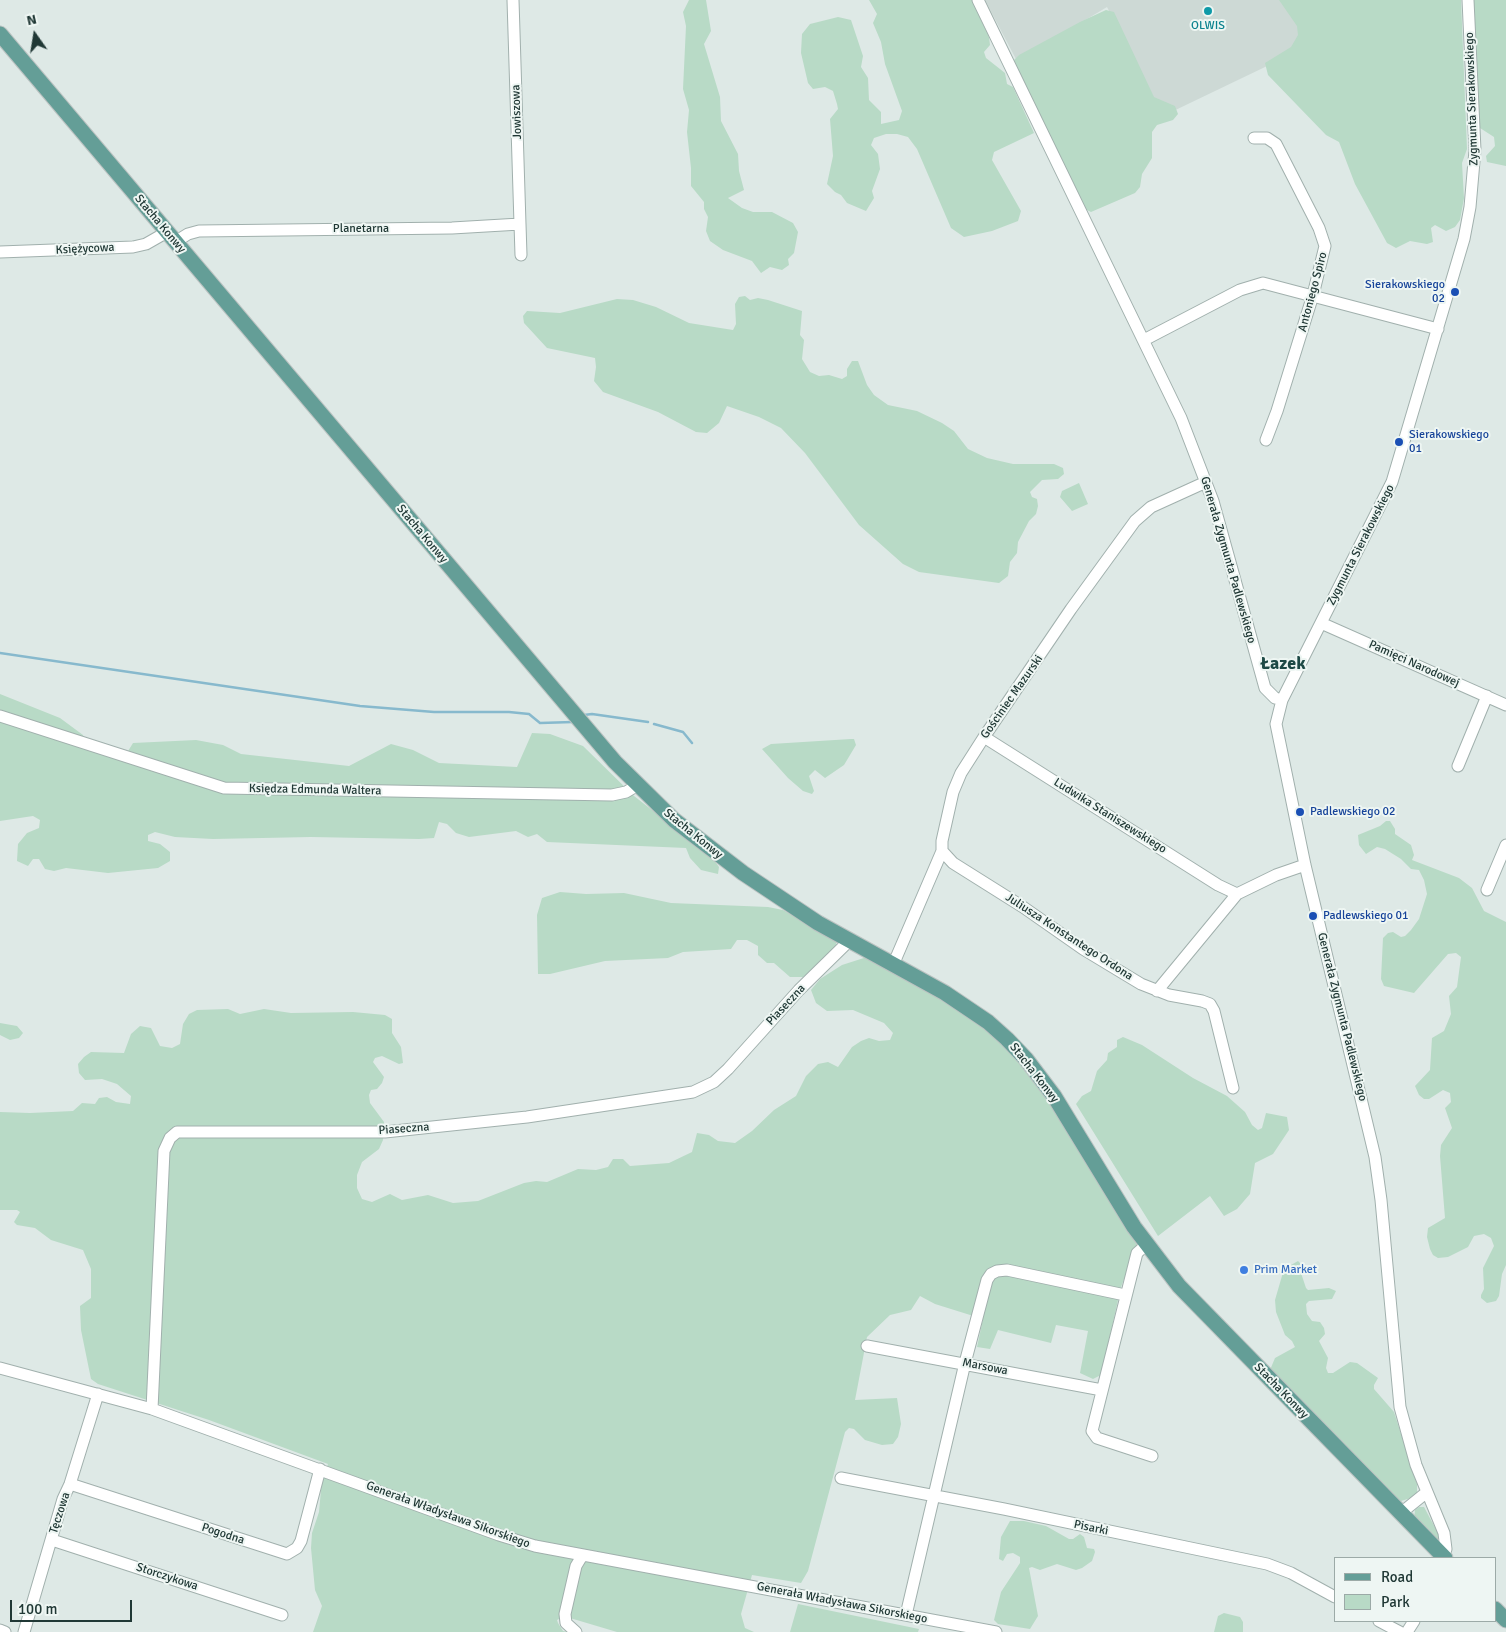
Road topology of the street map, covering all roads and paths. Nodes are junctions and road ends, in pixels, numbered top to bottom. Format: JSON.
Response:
{"nodes":[{"id":1,"x":513,"y":0,"type":"edge"},
{"id":2,"x":978,"y":0,"type":"edge"},
{"id":3,"x":1468,"y":0,"type":"edge"},
{"id":4,"x":0,"y":34,"type":"edge"},
{"id":5,"x":1254,"y":138,"type":"dead end"},
{"id":6,"x":520,"y":224,"type":"junction"},
{"id":7,"x":171,"y":237,"type":"junction"},
{"id":8,"x":0,"y":252,"type":"edge"},
{"id":9,"x":520,"y":254,"type":"dead end"},
{"id":10,"x":1313,"y":295,"type":"junction"},
{"id":11,"x":1438,"y":330,"type":"junction"},
{"id":12,"x":1144,"y":340,"type":"junction"},
{"id":13,"x":1266,"y":440,"type":"dead end"},
{"id":14,"x":1206,"y":482,"type":"junction"},
{"id":15,"x":1321,"y":623,"type":"junction"},
{"id":16,"x":1487,"y":696,"type":"junction"},
{"id":17,"x":1282,"y":700,"type":"junction"},
{"id":18,"x":1506,"y":705,"type":"edge"},
{"id":19,"x":0,"y":716,"type":"edge"},
{"id":20,"x":984,"y":737,"type":"junction"},
{"id":21,"x":1458,"y":766,"type":"dead end"},
{"id":22,"x":638,"y":785,"type":"junction"},
{"id":23,"x":1506,"y":845,"type":"edge"},
{"id":24,"x":942,"y":851,"type":"junction"},
{"id":25,"x":1306,"y":864,"type":"junction"},
{"id":26,"x":1487,"y":890,"type":"dead end"},
{"id":27,"x":1237,"y":894,"type":"junction"},
{"id":28,"x":849,"y":941,"type":"junction"},
{"id":29,"x":893,"y":965,"type":"junction"},
{"id":30,"x":1157,"y":991,"type":"junction"},
{"id":31,"x":1233,"y":1088,"type":"dead end"},
{"id":32,"x":1146,"y":1245,"type":"junction"},
{"id":33,"x":1125,"y":1296,"type":"junction"},
{"id":34,"x":867,"y":1346,"type":"dead end"},
{"id":35,"x":965,"y":1364,"type":"junction"},
{"id":36,"x":0,"y":1368,"type":"edge"},
{"id":37,"x":1102,"y":1390,"type":"junction"},
{"id":38,"x":98,"y":1394,"type":"junction"},
{"id":39,"x":152,"y":1410,"type":"junction"},
{"id":40,"x":1152,"y":1456,"type":"dead end"},
{"id":41,"x":320,"y":1469,"type":"junction"},
{"id":42,"x":841,"y":1478,"type":"dead end"},
{"id":43,"x":70,"y":1484,"type":"junction"},
{"id":44,"x":1427,"y":1492,"type":"junction"},
{"id":45,"x":934,"y":1496,"type":"junction"},
{"id":46,"x":1401,"y":1513,"type":"junction"},
{"id":47,"x":52,"y":1540,"type":"junction"},
{"id":48,"x":582,"y":1556,"type":"junction"},
{"id":49,"x":1444,"y":1557,"type":"edge"},
{"id":50,"x":1334,"y":1596,"type":"edge"},
{"id":51,"x":1496,"y":1610,"type":"edge"},
{"id":52,"x":282,"y":1615,"type":"dead end"},
{"id":53,"x":906,"y":1615,"type":"junction"},
{"id":54,"x":1506,"y":1620,"type":"edge"},
{"id":55,"x":1381,"y":1622,"type":"edge"},
{"id":56,"x":0,"y":1630,"type":"edge"},
{"id":57,"x":5,"y":1632,"type":"edge"},
{"id":58,"x":24,"y":1632,"type":"edge"},
{"id":59,"x":576,"y":1632,"type":"edge"},
{"id":60,"x":996,"y":1632,"type":"edge"},
{"id":61,"x":1400,"y":1632,"type":"edge"}],
"edges":[{"from":1,"to":6,"type":"street","name":"Jowiszowa"},
{"from":2,"to":12,"type":"street","name":"Generała Zygmunta Padlewskiego"},
{"from":3,"to":11,"type":"street","name":"Zygmunta Sierakowskiego"},
{"from":4,"to":7,"type":"main road","name":"Stacha Konwy"},
{"from":5,"to":10,"type":"street","name":"Antoniego Spiro"},
{"from":6,"to":7,"type":"street","name":"Planetarna"},
{"from":6,"to":9,"type":"street"},
{"from":7,"to":8,"type":"street","name":"Księżycowa"},
{"from":7,"to":22,"type":"main road","name":"Stacha Konwy"},
{"from":10,"to":11,"type":"street"},
{"from":10,"to":12,"type":"street"},
{"from":10,"to":13,"type":"street","name":"Antoniego Spiro"},
{"from":11,"to":15,"type":"street","name":"Zygmunta Sierakowskiego"},
{"from":12,"to":14,"type":"street","name":"Generała Zygmunta Padlewskiego"},
{"from":14,"to":17,"type":"street","name":"Generała Zygmunta Padlewskiego"},
{"from":14,"to":20,"type":"street","name":"Gościniec Mazurski"},
{"from":15,"to":16,"type":"street","name":"Pamięci Narodowej"},
{"from":15,"to":17,"type":"street","name":"Zygmunta Sierakowskiego"},
{"from":16,"to":18,"type":"street","name":"Pamięci Narodowej"},
{"from":16,"to":21,"type":"street"},
{"from":17,"to":25,"type":"street","name":"Generała Zygmunta Padlewskiego"},
{"from":19,"to":22,"type":"street","name":"Księdza Edmunda Waltera"},
{"from":20,"to":24,"type":"street","name":"Gościniec Mazurski"},
{"from":20,"to":27,"type":"street","name":"Ludwika Staniszewskiego"},
{"from":22,"to":28,"type":"main road","name":"Stacha Konwy"},
{"from":23,"to":26,"type":"street"},
{"from":24,"to":29,"type":"street","name":"Gościniec Mazurski"},
{"from":24,"to":30,"type":"street","name":"Juliusza Konstantego Ordona"},
{"from":25,"to":27,"type":"street"},
{"from":25,"to":44,"type":"street","name":"Generała Zygmunta Padlewskiego"},
{"from":27,"to":30,"type":"street"},
{"from":28,"to":29,"type":"main road","name":"Stacha Konwy"},
{"from":28,"to":39,"type":"street","name":"Piaseczna"},
{"from":29,"to":32,"type":"main road","name":"Stacha Konwy"},
{"from":30,"to":31,"type":"street","name":"Juliusza Konstantego Ordona"},
{"from":32,"to":33,"type":"street"},
{"from":32,"to":46,"type":"main road","name":"Stacha Konwy"},
{"from":33,"to":35,"type":"street"},
{"from":33,"to":37,"type":"street"},
{"from":34,"to":35,"type":"street","name":"Marsowa"},
{"from":35,"to":37,"type":"street","name":"Marsowa"},
{"from":35,"to":45,"type":"street"},
{"from":36,"to":38,"type":"street","name":"Generała Władysława Sikorskiego"},
{"from":37,"to":40,"type":"street"},
{"from":38,"to":39,"type":"street","name":"Generała Władysława Sikorskiego"},
{"from":38,"to":43,"type":"street","name":"Tęczowa"},
{"from":39,"to":41,"type":"street","name":"Generała Władysława Sikorskiego"},
{"from":41,"to":43,"type":"street","name":"Pogodna"},
{"from":41,"to":48,"type":"street","name":"Generała Władysława Sikorskiego"},
{"from":42,"to":45,"type":"street","name":"Pisarki"},
{"from":43,"to":47,"type":"street","name":"Tęczowa"},
{"from":44,"to":46,"type":"street"},
{"from":44,"to":49,"type":"street","name":"Generała Zygmunta Padlewskiego"},
{"from":45,"to":50,"type":"street","name":"Pisarki"},
{"from":45,"to":53,"type":"street"},
{"from":46,"to":49,"type":"main road","name":"Stacha Konwy"},
{"from":47,"to":52,"type":"street","name":"Storczykowa"},
{"from":47,"to":58,"type":"street","name":"Tęczowa"},
{"from":48,"to":53,"type":"street","name":"Generała Władysława Sikorskiego"},
{"from":48,"to":59,"type":"street"},
{"from":51,"to":54,"type":"main road"},
{"from":53,"to":60,"type":"street","name":"Generała Władysława Sikorskiego"},
{"from":55,"to":61,"type":"street"},
{"from":56,"to":57,"type":"street"}]}
